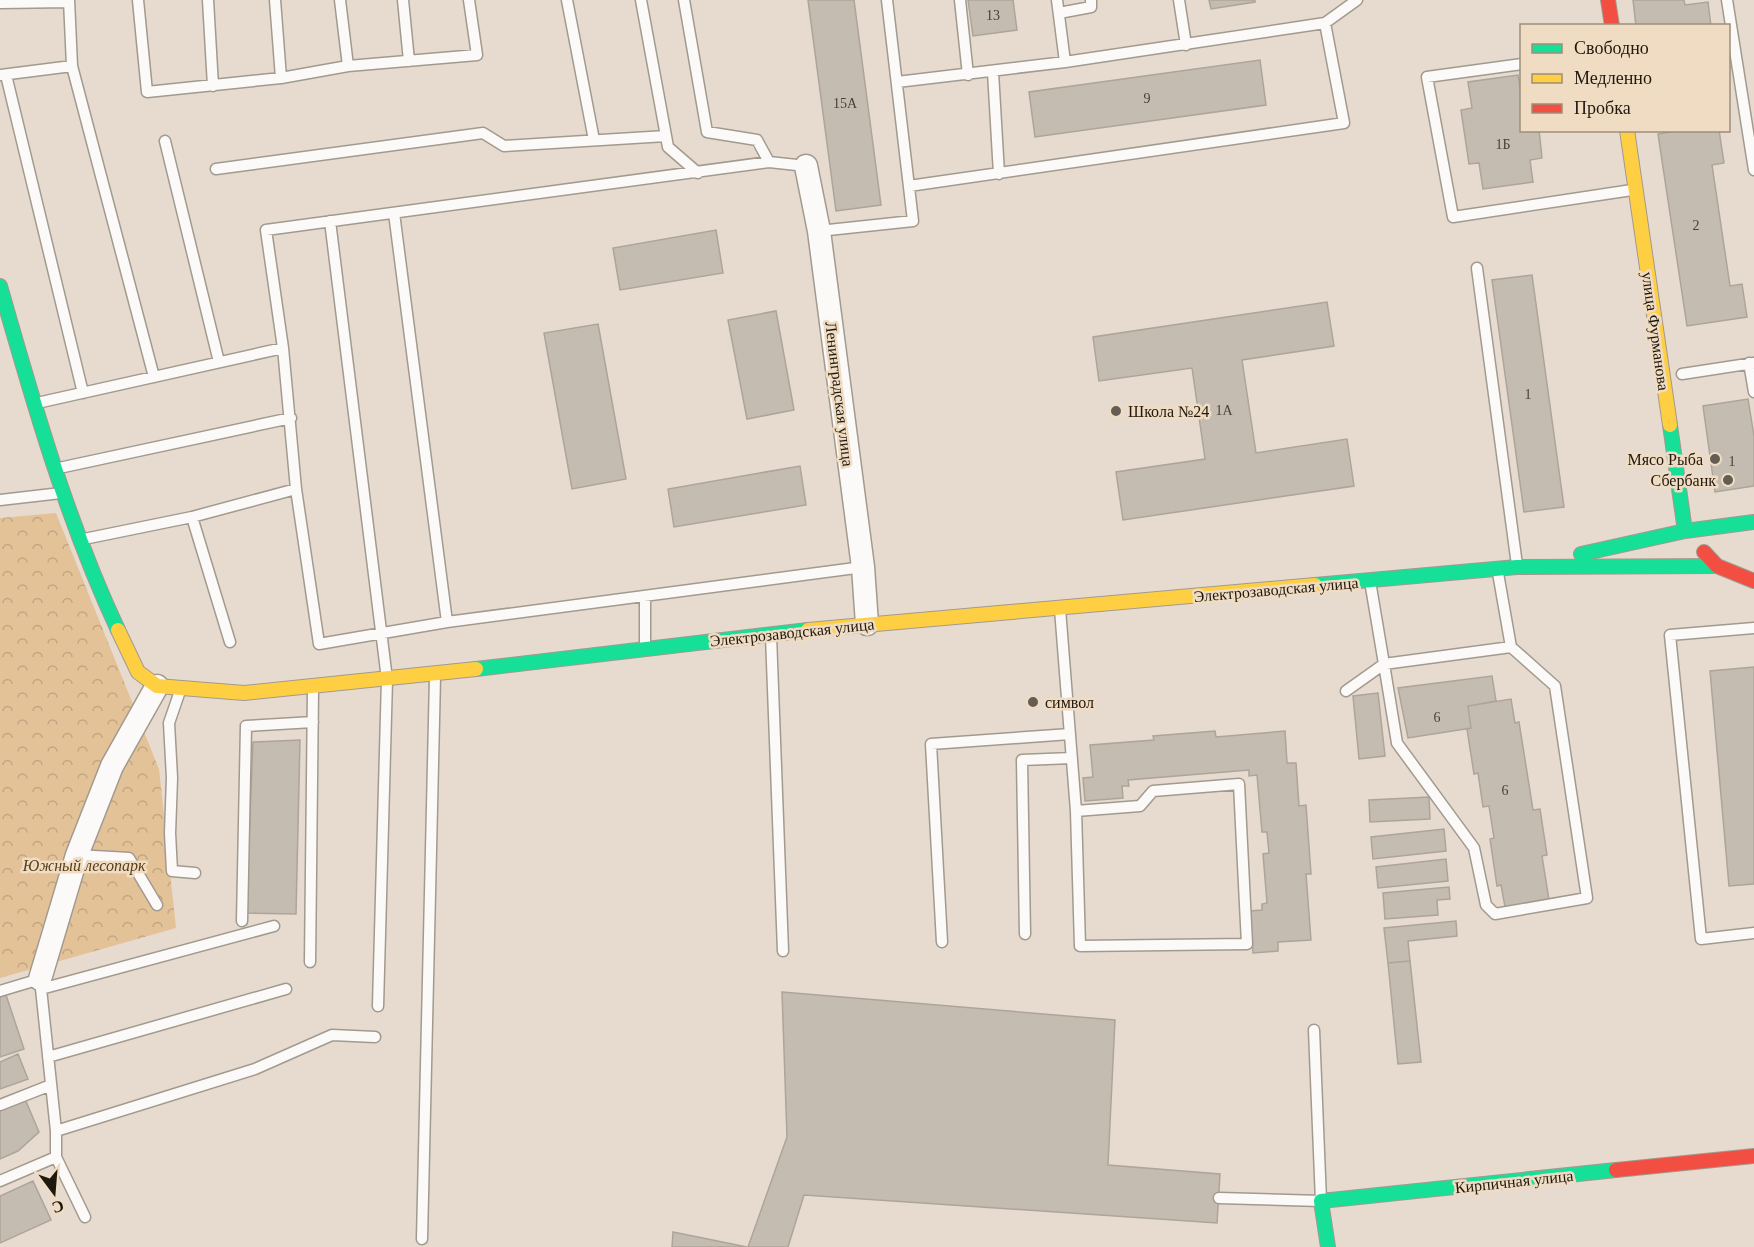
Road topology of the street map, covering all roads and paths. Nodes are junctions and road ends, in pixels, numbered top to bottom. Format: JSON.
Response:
{"nodes":[{"id":1,"x":138,"y":0,"type":"edge"},
{"id":2,"x":208,"y":0,"type":"edge"},
{"id":3,"x":275,"y":0,"type":"edge"},
{"id":4,"x":340,"y":0,"type":"edge"},
{"id":5,"x":403,"y":0,"type":"edge"},
{"id":6,"x":469,"y":0,"type":"edge"},
{"id":7,"x":567,"y":0,"type":"edge"},
{"id":8,"x":641,"y":0,"type":"edge"},
{"id":9,"x":684,"y":0,"type":"edge"},
{"id":10,"x":886,"y":0,"type":"edge"},
{"id":11,"x":960,"y":0,"type":"edge"},
{"id":12,"x":1057,"y":0,"type":"edge"},
{"id":13,"x":1090,"y":0,"type":"edge"},
{"id":14,"x":1179,"y":0,"type":"edge"},
{"id":15,"x":1357,"y":0,"type":"edge"},
{"id":16,"x":1608,"y":0,"type":"edge"},
{"id":17,"x":1727,"y":0,"type":"edge"},
{"id":18,"x":69,"y":1,"type":"edge"},
{"id":19,"x":0,"y":3,"type":"edge"},
{"id":20,"x":1059,"y":14,"type":"junction"},
{"id":21,"x":1325,"y":23,"type":"junction"},
{"id":22,"x":1612,"y":24,"type":"edge"},
{"id":23,"x":1729,"y":24,"type":"edge"},
{"id":24,"x":1730,"y":35,"type":"edge"},
{"id":25,"x":1186,"y":45,"type":"junction"},
{"id":26,"x":409,"y":61,"type":"junction"},
{"id":27,"x":1065,"y":62,"type":"junction"},
{"id":28,"x":1520,"y":64,"type":"edge"},
{"id":29,"x":72,"y":66,"type":"junction"},
{"id":30,"x":348,"y":66,"type":"junction"},
{"id":31,"x":993,"y":72,"type":"junction"},
{"id":32,"x":3,"y":75,"type":"edge"},
{"id":33,"x":968,"y":75,"type":"junction"},
{"id":34,"x":281,"y":78,"type":"junction"},
{"id":35,"x":1734,"y":81,"type":"edge"},
{"id":36,"x":897,"y":82,"type":"junction"},
{"id":37,"x":213,"y":86,"type":"junction"},
{"id":38,"x":1627,"y":132,"type":"edge"},
{"id":39,"x":666,"y":136,"type":"junction"},
{"id":40,"x":594,"y":140,"type":"junction"},
{"id":41,"x":165,"y":141,"type":"dead end"},
{"id":42,"x":769,"y":162,"type":"junction"},
{"id":43,"x":806,"y":166,"type":"joint"},
{"id":44,"x":216,"y":169,"type":"dead end"},
{"id":45,"x":1754,"y":170,"type":"edge"},
{"id":46,"x":698,"y":172,"type":"junction"},
{"id":47,"x":999,"y":174,"type":"junction"},
{"id":48,"x":909,"y":186,"type":"junction"},
{"id":49,"x":1636,"y":190,"type":"junction"},
{"id":50,"x":394,"y":213,"type":"junction"},
{"id":51,"x":330,"y":221,"type":"junction"},
{"id":52,"x":819,"y":231,"type":"junction"},
{"id":53,"x":1477,"y":268,"type":"dead end"},
{"id":54,"x":0,"y":286,"type":"edge"},
{"id":55,"x":283,"y":348,"type":"junction"},
{"id":56,"x":219,"y":362,"type":"junction"},
{"id":57,"x":1752,"y":363,"type":"edge"},
{"id":58,"x":1682,"y":374,"type":"dead end"},
{"id":59,"x":154,"y":376,"type":"junction"},
{"id":60,"x":1754,"y":392,"type":"edge"},
{"id":61,"x":83,"y":393,"type":"junction"},
{"id":62,"x":33,"y":404,"type":"junction"},
{"id":63,"x":291,"y":418,"type":"junction"},
{"id":64,"x":56,"y":469,"type":"junction"},
{"id":65,"x":0,"y":488,"type":"edge"},
{"id":66,"x":296,"y":489,"type":"junction"},
{"id":67,"x":64,"y":493,"type":"junction"},
{"id":68,"x":1,"y":500,"type":"edge"},
{"id":69,"x":192,"y":517,"type":"junction"},
{"id":70,"x":1754,"y":522,"type":"edge"},
{"id":71,"x":1685,"y":531,"type":"junction"},
{"id":72,"x":80,"y":540,"type":"junction"},
{"id":73,"x":1717,"y":566,"type":"junction"},
{"id":74,"x":863,"y":567,"type":"junction"},
{"id":75,"x":1517,"y":567,"type":"junction"},
{"id":76,"x":1498,"y":569,"type":"junction"},
{"id":77,"x":1370,"y":581,"type":"junction"},
{"id":78,"x":1754,"y":581,"type":"edge"},
{"id":79,"x":645,"y":596,"type":"junction"},
{"id":80,"x":1060,"y":608,"type":"junction"},
{"id":81,"x":447,"y":622,"type":"junction"},
{"id":82,"x":867,"y":624,"type":"junction"},
{"id":83,"x":1754,"y":628,"type":"edge"},
{"id":84,"x":382,"y":632,"type":"junction"},
{"id":85,"x":771,"y":633,"type":"junction"},
{"id":86,"x":230,"y":642,"type":"dead end"},
{"id":87,"x":1511,"y":647,"type":"junction"},
{"id":88,"x":645,"y":648,"type":"junction"},
{"id":89,"x":1384,"y":664,"type":"junction"},
{"id":90,"x":436,"y":674,"type":"junction"},
{"id":91,"x":387,"y":679,"type":"junction"},
{"id":92,"x":156,"y":686,"type":"junction"},
{"id":93,"x":313,"y":686,"type":"junction"},
{"id":94,"x":181,"y":688,"type":"junction"},
{"id":95,"x":1346,"y":691,"type":"dead end"},
{"id":96,"x":313,"y":722,"type":"junction"},
{"id":97,"x":1070,"y":734,"type":"junction"},
{"id":98,"x":1072,"y":758,"type":"junction"},
{"id":99,"x":1076,"y":811,"type":"junction"},
{"id":100,"x":77,"y":855,"type":"junction"},
{"id":101,"x":195,"y":873,"type":"dead end"},
{"id":102,"x":157,"y":905,"type":"dead end"},
{"id":103,"x":242,"y":921,"type":"dead end"},
{"id":104,"x":274,"y":926,"type":"dead end"},
{"id":105,"x":1754,"y":933,"type":"edge"},
{"id":106,"x":1025,"y":934,"type":"dead end"},
{"id":107,"x":942,"y":942,"type":"dead end"},
{"id":108,"x":783,"y":951,"type":"dead end"},
{"id":109,"x":310,"y":962,"type":"dead end"},
{"id":110,"x":41,"y":984,"type":"junction"},
{"id":111,"x":286,"y":989,"type":"dead end"},
{"id":112,"x":0,"y":991,"type":"edge"},
{"id":113,"x":378,"y":1006,"type":"dead end"},
{"id":114,"x":1314,"y":1029,"type":"dead end"},
{"id":115,"x":375,"y":1037,"type":"dead end"},
{"id":116,"x":48,"y":1057,"type":"junction"},
{"id":117,"x":51,"y":1085,"type":"junction"},
{"id":118,"x":0,"y":1105,"type":"edge"},
{"id":119,"x":56,"y":1131,"type":"junction"},
{"id":120,"x":1754,"y":1156,"type":"edge"},
{"id":121,"x":56,"y":1157,"type":"junction"},
{"id":122,"x":0,"y":1181,"type":"edge"},
{"id":123,"x":1219,"y":1198,"type":"dead end"},
{"id":124,"x":1321,"y":1201,"type":"junction"},
{"id":125,"x":85,"y":1217,"type":"dead end"},
{"id":126,"x":422,"y":1239,"type":"dead end"},
{"id":127,"x":1328,"y":1247,"type":"edge"}],
"edges":[{"from":1,"to":37,"type":"lane"},
{"from":2,"to":37,"type":"lane"},
{"from":3,"to":34,"type":"lane"},
{"from":4,"to":30,"type":"lane"},
{"from":5,"to":26,"type":"lane"},
{"from":6,"to":26,"type":"lane"},
{"from":7,"to":40,"type":"lane"},
{"from":8,"to":39,"type":"lane"},
{"from":9,"to":42,"type":"lane"},
{"from":10,"to":36,"type":"lane"},
{"from":11,"to":33,"type":"lane"},
{"from":12,"to":20,"type":"lane"},
{"from":13,"to":20,"type":"lane"},
{"from":14,"to":25,"type":"lane"},
{"from":15,"to":21,"type":"lane"},
{"from":16,"to":22,"type":"street"},
{"from":17,"to":23,"type":"lane"},
{"from":18,"to":19,"type":"lane"},
{"from":18,"to":29,"type":"lane"},
{"from":20,"to":27,"type":"lane"},
{"from":21,"to":25,"type":"lane"},
{"from":21,"to":47,"type":"lane"},
{"from":24,"to":35,"type":"lane"},
{"from":25,"to":27,"type":"lane"},
{"from":26,"to":30,"type":"lane"},
{"from":27,"to":31,"type":"lane"},
{"from":28,"to":49,"type":"lane"},
{"from":29,"to":32,"type":"lane"},
{"from":29,"to":59,"type":"lane"},
{"from":30,"to":34,"type":"lane"},
{"from":31,"to":33,"type":"lane"},
{"from":31,"to":47,"type":"lane"},
{"from":32,"to":61,"type":"lane"},
{"from":33,"to":36,"type":"lane"},
{"from":34,"to":37,"type":"lane"},
{"from":35,"to":45,"type":"lane"},
{"from":36,"to":48,"type":"lane"},
{"from":38,"to":49,"type":"street","name":"улица Фурманова"},
{"from":39,"to":40,"type":"lane"},
{"from":39,"to":46,"type":"lane"},
{"from":40,"to":44,"type":"lane"},
{"from":41,"to":56,"type":"lane"},
{"from":42,"to":43,"type":"lane"},
{"from":42,"to":46,"type":"lane"},
{"from":43,"to":52,"type":"street","name":"Ленинградская улица"},
{"from":46,"to":50,"type":"lane"},
{"from":47,"to":48,"type":"lane"},
{"from":48,"to":52,"type":"lane"},
{"from":49,"to":71,"type":"street","name":"улица Фурманова"},
{"from":50,"to":51,"type":"lane"},
{"from":50,"to":81,"type":"lane"},
{"from":51,"to":55,"type":"lane"},
{"from":51,"to":84,"type":"lane"},
{"from":52,"to":74,"type":"street","name":"Ленинградская улица"},
{"from":53,"to":75,"type":"lane"},
{"from":54,"to":62,"type":"street"},
{"from":55,"to":56,"type":"lane"},
{"from":55,"to":63,"type":"lane"},
{"from":56,"to":59,"type":"lane"},
{"from":57,"to":58,"type":"lane"},
{"from":57,"to":60,"type":"lane"},
{"from":59,"to":61,"type":"lane"},
{"from":61,"to":62,"type":"lane"},
{"from":62,"to":64,"type":"street"},
{"from":63,"to":64,"type":"lane"},
{"from":63,"to":66,"type":"lane"},
{"from":64,"to":67,"type":"street"},
{"from":65,"to":68,"type":"lane"},
{"from":66,"to":69,"type":"lane"},
{"from":66,"to":84,"type":"lane"},
{"from":67,"to":68,"type":"lane"},
{"from":67,"to":72,"type":"street"},
{"from":69,"to":72,"type":"lane"},
{"from":69,"to":86,"type":"lane"},
{"from":70,"to":71,"type":"street","name":"Электрозаводская улица"},
{"from":71,"to":73,"type":"street","name":"Электрозаводская улица"},
{"from":71,"to":75,"type":"street","name":"Электрозаводская улица"},
{"from":72,"to":92,"type":"street"},
{"from":73,"to":75,"type":"street","name":"Электрозаводская улица"},
{"from":73,"to":78,"type":"street","name":"Электрозаводская улица"},
{"from":74,"to":79,"type":"lane"},
{"from":74,"to":82,"type":"street","name":"Ленинградская улица"},
{"from":75,"to":76,"type":"street","name":"Электрозаводская улица"},
{"from":76,"to":77,"type":"street","name":"Электрозаводская улица"},
{"from":76,"to":87,"type":"lane"},
{"from":77,"to":80,"type":"street","name":"Электрозаводская улица"},
{"from":77,"to":89,"type":"lane"},
{"from":79,"to":81,"type":"lane"},
{"from":79,"to":88,"type":"lane"},
{"from":80,"to":82,"type":"street","name":"Электрозаводская улица"},
{"from":80,"to":97,"type":"lane"},
{"from":81,"to":84,"type":"lane"},
{"from":82,"to":85,"type":"street","name":"Электрозаводская улица"},
{"from":83,"to":105,"type":"lane"},
{"from":84,"to":91,"type":"lane"},
{"from":85,"to":88,"type":"street","name":"Электрозаводская улица"},
{"from":85,"to":108,"type":"lane"},
{"from":87,"to":89,"type":"lane"},
{"from":87,"to":89,"type":"lane"},
{"from":88,"to":90,"type":"street","name":"Электрозаводская улица"},
{"from":89,"to":95,"type":"lane"},
{"from":90,"to":91,"type":"street","name":"Электрозаводская улица"},
{"from":90,"to":126,"type":"lane"},
{"from":91,"to":93,"type":"street","name":"Электрозаводская улица"},
{"from":91,"to":113,"type":"lane"},
{"from":92,"to":94,"type":"street","name":"Электрозаводская улица"},
{"from":92,"to":100,"type":"street"},
{"from":93,"to":94,"type":"street","name":"Электрозаводская улица"},
{"from":93,"to":96,"type":"lane"},
{"from":94,"to":101,"type":"lane"},
{"from":96,"to":103,"type":"lane"},
{"from":96,"to":109,"type":"lane"},
{"from":97,"to":98,"type":"lane"},
{"from":97,"to":107,"type":"lane"},
{"from":98,"to":99,"type":"lane"},
{"from":98,"to":106,"type":"lane"},
{"from":99,"to":99,"type":"lane"},
{"from":100,"to":102,"type":"lane"},
{"from":100,"to":110,"type":"street"},
{"from":104,"to":110,"type":"lane"},
{"from":110,"to":112,"type":"lane"},
{"from":110,"to":116,"type":"lane"},
{"from":111,"to":116,"type":"lane"},
{"from":114,"to":124,"type":"lane"},
{"from":115,"to":119,"type":"lane"},
{"from":116,"to":117,"type":"lane"},
{"from":117,"to":118,"type":"lane"},
{"from":117,"to":119,"type":"lane"},
{"from":119,"to":121,"type":"lane"},
{"from":120,"to":124,"type":"street","name":"Кирпичная улица"},
{"from":121,"to":122,"type":"lane"},
{"from":121,"to":125,"type":"lane"},
{"from":123,"to":124,"type":"lane"},
{"from":124,"to":127,"type":"street"}]}
